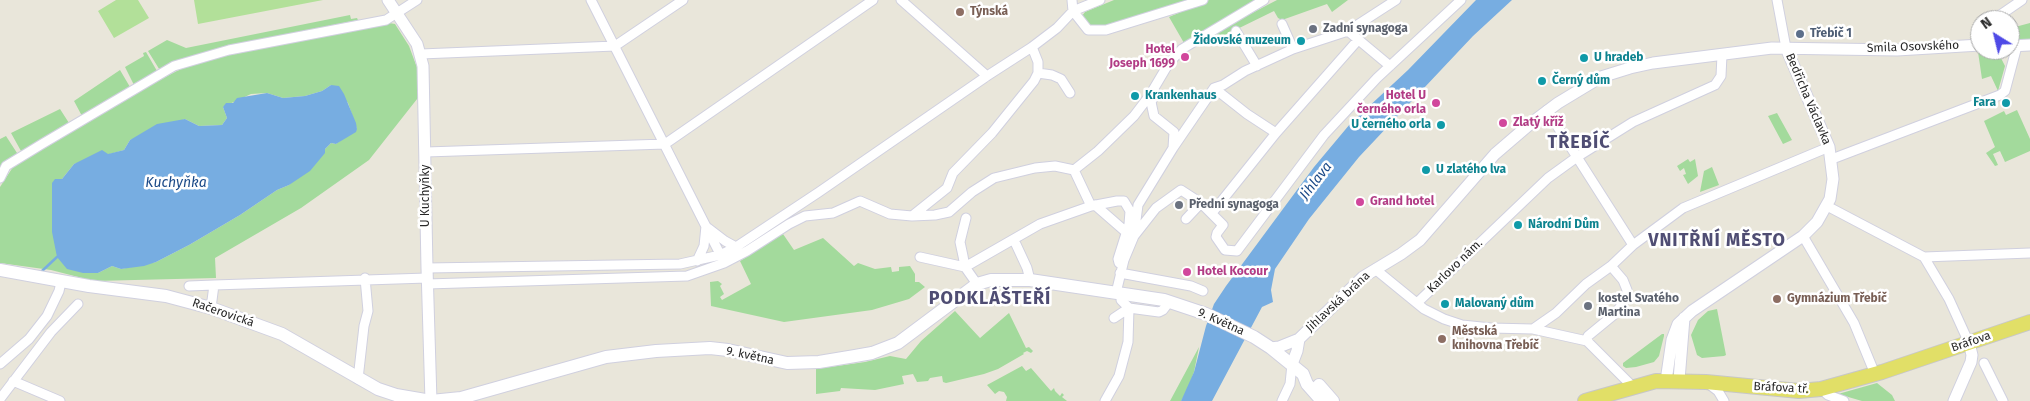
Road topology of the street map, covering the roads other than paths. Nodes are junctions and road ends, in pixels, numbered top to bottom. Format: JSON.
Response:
{"nodes":[{"id":1,"x":388,"y":0,"type":"edge"},
{"id":2,"x":417,"y":0,"type":"edge"},
{"id":3,"x":591,"y":0,"type":"edge"},
{"id":4,"x":683,"y":0,"type":"edge"},
{"id":5,"x":873,"y":0,"type":"edge"},
{"id":6,"x":901,"y":0,"type":"edge"},
{"id":7,"x":1072,"y":0,"type":"edge"},
{"id":8,"x":1100,"y":0,"type":"edge"},
{"id":9,"x":1203,"y":0,"type":"edge"},
{"id":10,"x":1264,"y":0,"type":"edge"},
{"id":11,"x":1396,"y":0,"type":"edge"},
{"id":12,"x":1461,"y":0,"type":"edge"},
{"id":13,"x":1777,"y":0,"type":"edge"},
{"id":14,"x":2022,"y":0,"type":"edge"},
{"id":15,"x":2008,"y":10,"type":"edge"},
{"id":16,"x":1073,"y":11,"type":"junction"},
{"id":17,"x":397,"y":13,"type":"junction"},
{"id":18,"x":1282,"y":24,"type":"dead end"},
{"id":19,"x":1236,"y":31,"type":"dead end"},
{"id":20,"x":1348,"y":31,"type":"junction"},
{"id":21,"x":1358,"y":40,"type":"junction"},
{"id":22,"x":615,"y":46,"type":"junction"},
{"id":23,"x":1970,"y":46,"type":"edge"},
{"id":24,"x":1032,"y":48,"type":"junction"},
{"id":25,"x":1786,"y":48,"type":"junction"},
{"id":26,"x":1293,"y":49,"type":"junction"},
{"id":27,"x":421,"y":54,"type":"junction"},
{"id":28,"x":1722,"y":55,"type":"junction"},
{"id":29,"x":2011,"y":60,"type":"edge"},
{"id":30,"x":1169,"y":63,"type":"junction"},
{"id":31,"x":1257,"y":66,"type":"junction"},
{"id":32,"x":1390,"y":66,"type":"junction"},
{"id":33,"x":1038,"y":73,"type":"junction"},
{"id":34,"x":988,"y":76,"type":"junction"},
{"id":35,"x":1214,"y":88,"type":"junction"},
{"id":36,"x":1070,"y":93,"type":"dead end"},
{"id":37,"x":1547,"y":110,"type":"junction"},
{"id":38,"x":1276,"y":133,"type":"junction"},
{"id":39,"x":666,"y":144,"type":"junction"},
{"id":40,"x":1829,"y":147,"type":"junction"},
{"id":41,"x":1173,"y":148,"type":"junction"},
{"id":42,"x":426,"y":152,"type":"junction"},
{"id":43,"x":1577,"y":157,"type":"junction"},
{"id":44,"x":1832,"y":159,"type":"junction"},
{"id":45,"x":1074,"y":170,"type":"junction"},
{"id":46,"x":0,"y":178,"type":"edge"},
{"id":47,"x":1201,"y":203,"type":"junction"},
{"id":48,"x":1093,"y":206,"type":"junction"},
{"id":49,"x":1827,"y":206,"type":"junction"},
{"id":50,"x":1212,"y":213,"type":"junction"},
{"id":51,"x":912,"y":216,"type":"junction"},
{"id":52,"x":966,"y":218,"type":"dead end"},
{"id":53,"x":1186,"y":219,"type":"dead end"},
{"id":54,"x":706,"y":226,"type":"junction"},
{"id":55,"x":1130,"y":234,"type":"junction"},
{"id":56,"x":1803,"y":236,"type":"junction"},
{"id":57,"x":1014,"y":240,"type":"junction"},
{"id":58,"x":1632,"y":245,"type":"junction"},
{"id":59,"x":736,"y":247,"type":"junction"},
{"id":60,"x":2030,"y":253,"type":"edge"},
{"id":61,"x":920,"y":257,"type":"dead end"},
{"id":62,"x":1924,"y":257,"type":"junction"},
{"id":63,"x":722,"y":259,"type":"junction"},
{"id":64,"x":697,"y":261,"type":"junction"},
{"id":65,"x":1611,"y":266,"type":"junction"},
{"id":66,"x":965,"y":267,"type":"junction"},
{"id":67,"x":1375,"y":269,"type":"junction"},
{"id":68,"x":0,"y":270,"type":"edge"},
{"id":69,"x":1120,"y":271,"type":"junction"},
{"id":70,"x":427,"y":277,"type":"junction"},
{"id":71,"x":365,"y":278,"type":"junction"},
{"id":72,"x":1030,"y":280,"type":"junction"},
{"id":73,"x":61,"y":282,"type":"junction"},
{"id":74,"x":977,"y":284,"type":"junction"},
{"id":75,"x":189,"y":286,"type":"dead end"},
{"id":76,"x":214,"y":286,"type":"junction"},
{"id":77,"x":1203,"y":291,"type":"dead end"},
{"id":78,"x":1120,"y":296,"type":"junction"},
{"id":79,"x":1169,"y":302,"type":"junction"},
{"id":80,"x":78,"y":304,"type":"dead end"},
{"id":81,"x":1417,"y":304,"type":"junction"},
{"id":82,"x":212,"y":308,"type":"junction"},
{"id":83,"x":1129,"y":308,"type":"junction"},
{"id":84,"x":2030,"y":322,"type":"edge"},
{"id":85,"x":1533,"y":329,"type":"junction"},
{"id":86,"x":29,"y":339,"type":"junction"},
{"id":87,"x":1299,"y":339,"type":"junction"},
{"id":88,"x":1587,"y":341,"type":"junction"},
{"id":89,"x":1970,"y":342,"type":"junction"},
{"id":90,"x":40,"y":345,"type":"junction"},
{"id":91,"x":1271,"y":348,"type":"junction"},
{"id":92,"x":1913,"y":362,"type":"joint"},
{"id":93,"x":1984,"y":363,"type":"dead end"},
{"id":94,"x":0,"y":364,"type":"edge"},
{"id":95,"x":1292,"y":364,"type":"junction"},
{"id":96,"x":1303,"y":374,"type":"junction"},
{"id":97,"x":1875,"y":374,"type":"junction"},
{"id":98,"x":358,"y":379,"type":"junction"},
{"id":99,"x":1673,"y":381,"type":"junction"},
{"id":100,"x":13,"y":382,"type":"junction"},
{"id":101,"x":1706,"y":382,"type":"junction"},
{"id":102,"x":1633,"y":387,"type":"junction"},
{"id":103,"x":1821,"y":389,"type":"junction"},
{"id":104,"x":0,"y":400,"type":"edge"},
{"id":105,"x":60,"y":401,"type":"edge"},
{"id":106,"x":431,"y":401,"type":"edge"},
{"id":107,"x":1105,"y":401,"type":"edge"},
{"id":108,"x":1282,"y":401,"type":"edge"},
{"id":109,"x":1322,"y":401,"type":"edge"},
{"id":110,"x":1333,"y":401,"type":"edge"},
{"id":111,"x":1585,"y":401,"type":"edge"},
{"id":112,"x":1724,"y":401,"type":"edge"},
{"id":113,"x":1844,"y":401,"type":"edge"},
{"id":114,"x":1954,"y":401,"type":"edge"},
{"id":115,"x":2004,"y":401,"type":"edge"}],
"edges":[{"from":1,"to":17,"type":"street","name":"U Kuchyňky"},
{"from":2,"to":17,"type":"street"},
{"from":3,"to":22,"type":"street"},
{"from":4,"to":22,"type":"street"},
{"from":5,"to":39,"type":"street"},
{"from":6,"to":34,"type":"street"},
{"from":7,"to":16,"type":"street"},
{"from":8,"to":16,"type":"street"},
{"from":9,"to":16,"type":"street"},
{"from":10,"to":30,"type":"street"},
{"from":11,"to":20,"type":"street"},
{"from":12,"to":32,"type":"street"},
{"from":13,"to":25,"type":"street"},
{"from":14,"to":15,"type":"street"},
{"from":16,"to":24,"type":"street"},
{"from":17,"to":27,"type":"street","name":"U Kuchyňky"},
{"from":17,"to":46,"type":"street"},
{"from":18,"to":26,"type":"street"},
{"from":19,"to":31,"type":"street"},
{"from":20,"to":21,"type":"street"},
{"from":20,"to":26,"type":"street"},
{"from":21,"to":32,"type":"street"},
{"from":21,"to":38,"type":"street"},
{"from":22,"to":27,"type":"street"},
{"from":22,"to":39,"type":"street"},
{"from":23,"to":25,"type":"street","name":"Smila Osovského"},
{"from":24,"to":33,"type":"street"},
{"from":24,"to":34,"type":"street"},
{"from":25,"to":28,"type":"street","name":"Smila Osovského"},
{"from":25,"to":40,"type":"street","name":"Bedřicha Václavka"},
{"from":26,"to":31,"type":"street"},
{"from":27,"to":42,"type":"street","name":"U Kuchyňky"},
{"from":28,"to":37,"type":"street"},
{"from":28,"to":43,"type":"street","name":"Karlovo nám."},
{"from":29,"to":44,"type":"street"},
{"from":30,"to":41,"type":"street"},
{"from":30,"to":45,"type":"street"},
{"from":31,"to":35,"type":"street"},
{"from":32,"to":50,"type":"street"},
{"from":33,"to":36,"type":"street"},
{"from":33,"to":51,"type":"street"},
{"from":34,"to":59,"type":"street"},
{"from":35,"to":38,"type":"street"},
{"from":35,"to":41,"type":"street"},
{"from":37,"to":43,"type":"street"},
{"from":37,"to":67,"type":"street"},
{"from":38,"to":50,"type":"street"},
{"from":39,"to":42,"type":"street"},
{"from":39,"to":54,"type":"street"},
{"from":40,"to":44,"type":"street","name":"Bedřicha Václavka"},
{"from":40,"to":58,"type":"street"},
{"from":41,"to":55,"type":"street"},
{"from":42,"to":70,"type":"street","name":"U Kuchyňky"},
{"from":43,"to":58,"type":"street"},
{"from":43,"to":81,"type":"street","name":"Karlovo nám."},
{"from":44,"to":49,"type":"street","name":"Bedřicha Václavka"},
{"from":45,"to":48,"type":"street"},
{"from":45,"to":51,"type":"street"},
{"from":47,"to":50,"type":"street"},
{"from":47,"to":53,"type":"street"},
{"from":47,"to":55,"type":"street"},
{"from":48,"to":55,"type":"street"},
{"from":48,"to":55,"type":"street"},
{"from":48,"to":57,"type":"street"},
{"from":49,"to":56,"type":"street","name":"Bedřicha Václavka"},
{"from":49,"to":62,"type":"street"},
{"from":51,"to":63,"type":"street"},
{"from":52,"to":66,"type":"street"},
{"from":54,"to":59,"type":"street"},
{"from":54,"to":63,"type":"street"},
{"from":54,"to":64,"type":"street"},
{"from":55,"to":69,"type":"street"},
{"from":56,"to":97,"type":"street"},
{"from":56,"to":99,"type":"street","name":"Bedřicha Václavka"},
{"from":57,"to":66,"type":"street"},
{"from":57,"to":72,"type":"street"},
{"from":58,"to":65,"type":"street"},
{"from":59,"to":63,"type":"street"},
{"from":60,"to":62,"type":"street"},
{"from":61,"to":66,"type":"street"},
{"from":62,"to":89,"type":"street"},
{"from":63,"to":64,"type":"street"},
{"from":63,"to":70,"type":"street"},
{"from":64,"to":70,"type":"street"},
{"from":65,"to":85,"type":"street"},
{"from":65,"to":88,"type":"street"},
{"from":66,"to":74,"type":"street"},
{"from":67,"to":81,"type":"street","name":"Karlovo nám."},
{"from":67,"to":87,"type":"street","name":"Jihlavská brána"},
{"from":68,"to":73,"type":"main road","name":"Račerovická"},
{"from":69,"to":77,"type":"street"},
{"from":69,"to":78,"type":"street"},
{"from":70,"to":71,"type":"street"},
{"from":70,"to":106,"type":"street","name":"U Kuchyňky"},
{"from":71,"to":76,"type":"street"},
{"from":71,"to":98,"type":"street"},
{"from":72,"to":74,"type":"main road","name":"9. května"},
{"from":72,"to":78,"type":"main road","name":"9. května"},
{"from":73,"to":82,"type":"main road","name":"Račerovická"},
{"from":73,"to":86,"type":"street"},
{"from":74,"to":106,"type":"main road","name":"9. května"},
{"from":75,"to":76,"type":"street"},
{"from":76,"to":82,"type":"street"},
{"from":78,"to":79,"type":"main road","name":"9. Května"},
{"from":78,"to":83,"type":"street"},
{"from":78,"to":83,"type":"street"},
{"from":79,"to":83,"type":"street"},
{"from":79,"to":91,"type":"main road","name":"9. Května"},
{"from":80,"to":90,"type":"street"},
{"from":81,"to":85,"type":"street"},
{"from":82,"to":98,"type":"main road","name":"Račerovická"},
{"from":83,"to":107,"type":"street"},
{"from":84,"to":89,"type":"main road","name":"Bráfova"},
{"from":85,"to":88,"type":"street"},
{"from":86,"to":90,"type":"street"},
{"from":86,"to":94,"type":"street"},
{"from":87,"to":91,"type":"street"},
{"from":87,"to":95,"type":"street","name":"Jihlavská brána"},
{"from":88,"to":102,"type":"street"},
{"from":89,"to":92,"type":"main road","name":"Bráfova"},
{"from":89,"to":114,"type":"street"},
{"from":90,"to":100,"type":"street"},
{"from":91,"to":95,"type":"main road","name":"9. Května"},
{"from":92,"to":97,"type":"main road","name":"Bráfova tř."},
{"from":93,"to":115,"type":"street"},
{"from":95,"to":96,"type":"main road","name":"9. Května"},
{"from":95,"to":108,"type":"street"},
{"from":96,"to":109,"type":"main road"},
{"from":96,"to":110,"type":"main road"},
{"from":97,"to":103,"type":"main road","name":"Bráfova tř."},
{"from":98,"to":106,"type":"main road","name":"Račerovická"},
{"from":99,"to":101,"type":"main road","name":"Bráfova tř."},
{"from":99,"to":102,"type":"main road","name":"Bráfova tř."},
{"from":100,"to":104,"type":"street"},
{"from":100,"to":105,"type":"street"},
{"from":101,"to":103,"type":"main road","name":"Bráfova tř."},
{"from":101,"to":112,"type":"street"},
{"from":102,"to":111,"type":"main road","name":"Bráfova tř."},
{"from":103,"to":113,"type":"street"}]}
